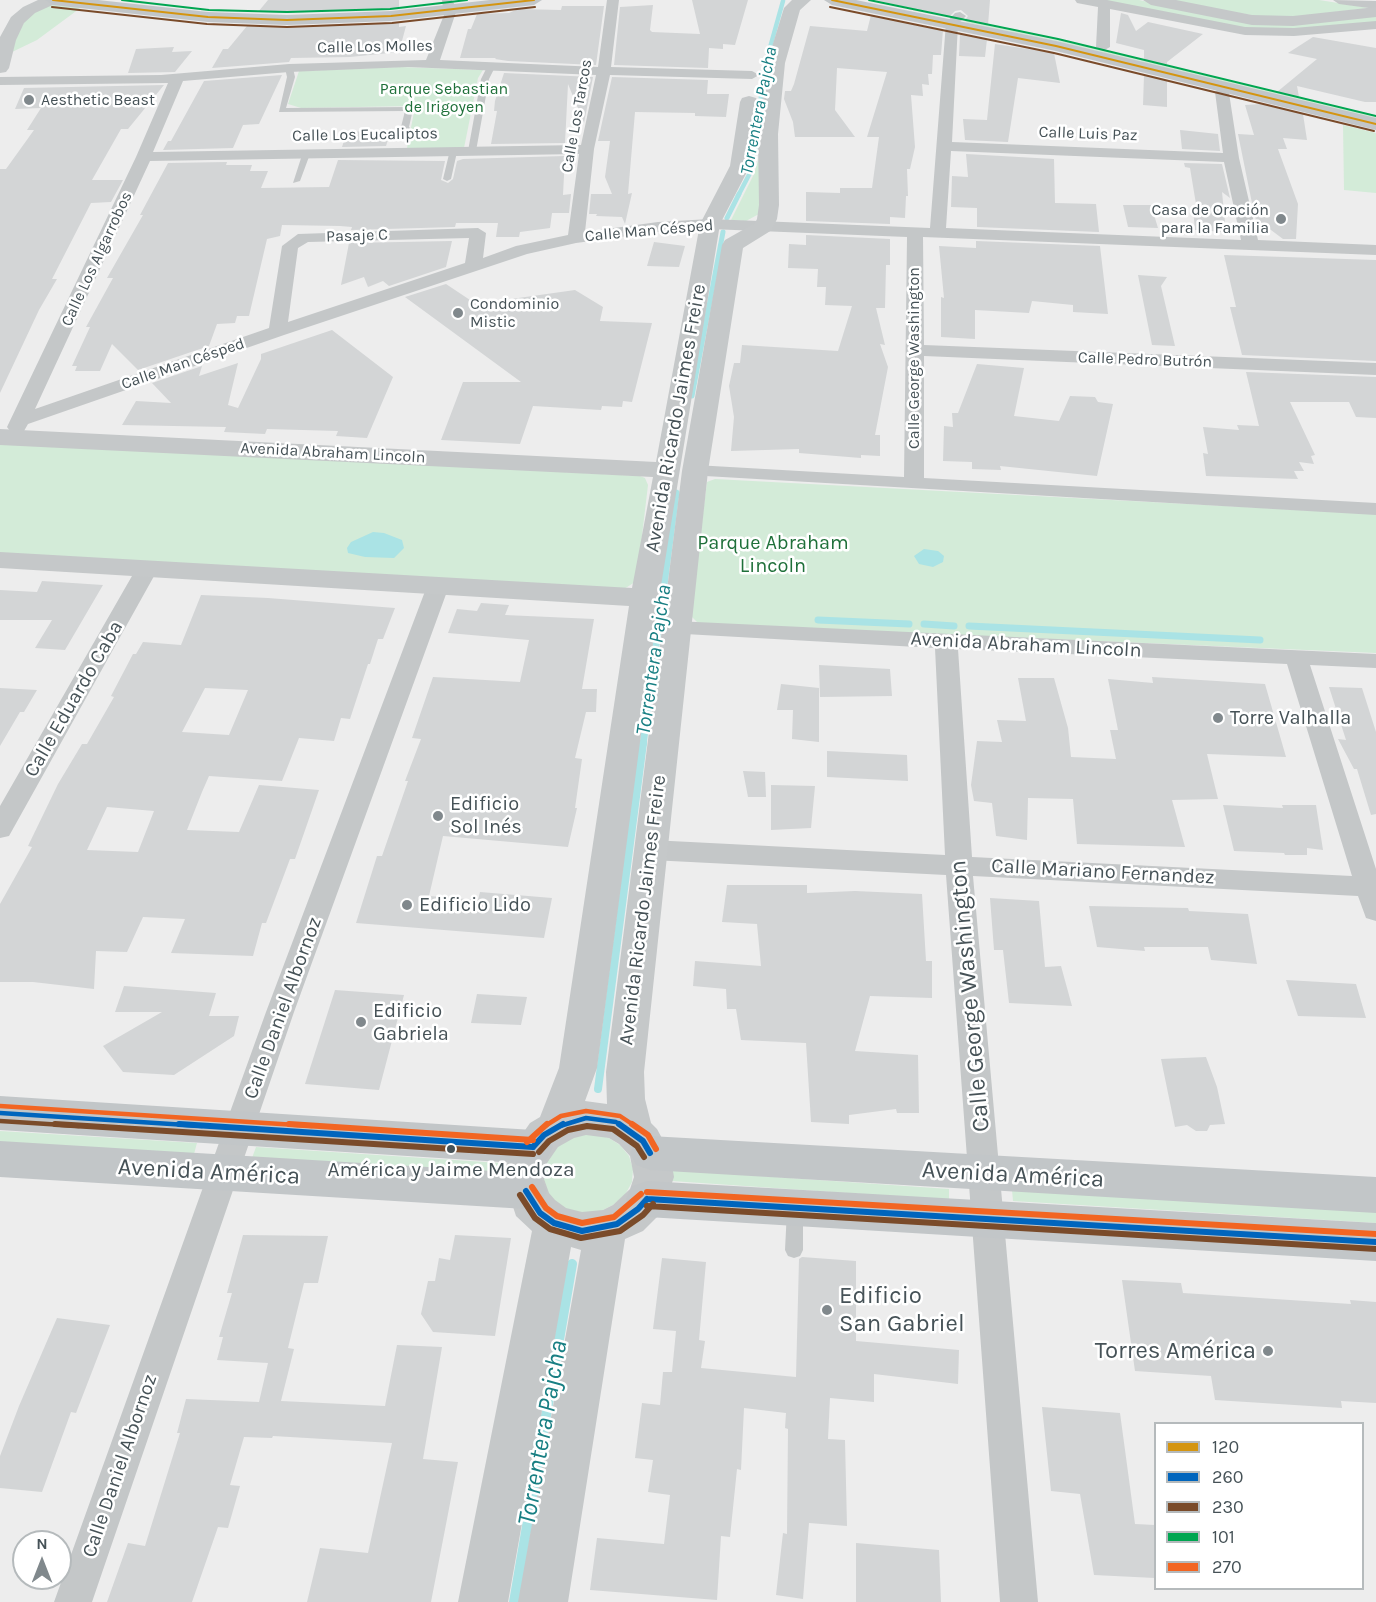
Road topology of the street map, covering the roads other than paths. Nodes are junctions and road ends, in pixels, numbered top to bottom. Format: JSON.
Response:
{"nodes":[{"id":1,"x":52,"y":0,"type":"edge"},
{"id":2,"x":133,"y":0,"type":"edge"},
{"id":3,"x":534,"y":0,"type":"edge"},
{"id":4,"x":613,"y":0,"type":"edge"},
{"id":5,"x":803,"y":0,"type":"edge"},
{"id":6,"x":832,"y":0,"type":"edge"},
{"id":7,"x":881,"y":0,"type":"edge"},
{"id":8,"x":1081,"y":0,"type":"edge"},
{"id":9,"x":1151,"y":0,"type":"edge"},
{"id":10,"x":1339,"y":0,"type":"edge"},
{"id":11,"x":82,"y":1,"type":"edge"},
{"id":12,"x":9,"y":3,"type":"dead end"},
{"id":13,"x":1104,"y":3,"type":"junction"},
{"id":14,"x":453,"y":4,"type":"edge"},
{"id":15,"x":1376,"y":5,"type":"edge"},
{"id":16,"x":1376,"y":12,"type":"edge"},
{"id":17,"x":956,"y":19,"type":"junction"},
{"id":18,"x":0,"y":21,"type":"edge"},
{"id":19,"x":1376,"y":25,"type":"edge"},
{"id":20,"x":1102,"y":47,"type":"junction"},
{"id":21,"x":432,"y":63,"type":"junction"},
{"id":22,"x":491,"y":66,"type":"junction"},
{"id":23,"x":0,"y":68,"type":"edge"},
{"id":24,"x":289,"y":68,"type":"junction"},
{"id":25,"x":753,"y":69,"type":"joint"},
{"id":26,"x":604,"y":71,"type":"junction"},
{"id":27,"x":177,"y":78,"type":"junction"},
{"id":28,"x":0,"y":81,"type":"edge"},
{"id":29,"x":1228,"y":88,"type":"junction"},
{"id":30,"x":1376,"y":114,"type":"edge"},
{"id":31,"x":1376,"y":124,"type":"edge"},
{"id":32,"x":408,"y":130,"type":"joint"},
{"id":33,"x":943,"y":146,"type":"junction"},
{"id":34,"x":587,"y":149,"type":"junction"},
{"id":35,"x":472,"y":151,"type":"junction"},
{"id":36,"x":453,"y":152,"type":"junction"},
{"id":37,"x":403,"y":153,"type":"junction"},
{"id":38,"x":306,"y":154,"type":"junction"},
{"id":39,"x":144,"y":157,"type":"junction"},
{"id":40,"x":1231,"y":158,"type":"junction"},
{"id":41,"x":447,"y":179,"type":"dead end"},
{"id":42,"x":296,"y":181,"type":"dead end"},
{"id":43,"x":710,"y":224,"type":"junction"},
{"id":44,"x":765,"y":226,"type":"junction"},
{"id":45,"x":915,"y":232,"type":"junction"},
{"id":46,"x":938,"y":233,"type":"junction"},
{"id":47,"x":576,"y":238,"type":"junction"},
{"id":48,"x":1251,"y":246,"type":"junction"},
{"id":49,"x":1376,"y":250,"type":"edge"},
{"id":50,"x":472,"y":266,"type":"junction"},
{"id":51,"x":278,"y":331,"type":"junction"},
{"id":52,"x":914,"y":350,"type":"junction"},
{"id":53,"x":1376,"y":369,"type":"edge"},
{"id":54,"x":11,"y":431,"type":"edge"},
{"id":55,"x":681,"y":470,"type":"junction"},
{"id":56,"x":914,"y":483,"type":"junction"},
{"id":57,"x":1376,"y":509,"type":"edge"},
{"id":58,"x":0,"y":560,"type":"edge"},
{"id":59,"x":147,"y":569,"type":"junction"},
{"id":60,"x":438,"y":586,"type":"junction"},
{"id":61,"x":645,"y":598,"type":"junction"},
{"id":62,"x":675,"y":628,"type":"junction"},
{"id":63,"x":946,"y":641,"type":"junction"},
{"id":64,"x":1296,"y":657,"type":"junction"},
{"id":65,"x":1376,"y":661,"type":"edge"},
{"id":66,"x":0,"y":829,"type":"edge"},
{"id":67,"x":651,"y":850,"type":"junction"},
{"id":68,"x":959,"y":865,"type":"junction"},
{"id":69,"x":1373,"y":895,"type":"edge"},
{"id":70,"x":0,"y":1113,"type":"edge"},
{"id":71,"x":240,"y":1128,"type":"junction"},
{"id":72,"x":545,"y":1137,"type":"junction"},
{"id":73,"x":642,"y":1142,"type":"junction"},
{"id":74,"x":0,"y":1159,"type":"edge"},
{"id":75,"x":224,"y":1172,"type":"junction"},
{"id":76,"x":984,"y":1174,"type":"junction"},
{"id":77,"x":1376,"y":1195,"type":"edge"},
{"id":78,"x":646,"y":1199,"type":"junction"},
{"id":79,"x":540,"y":1207,"type":"junction"},
{"id":80,"x":795,"y":1208,"type":"junction"},
{"id":81,"x":988,"y":1221,"type":"junction"},
{"id":82,"x":606,"y":1228,"type":"junction"},
{"id":83,"x":1376,"y":1242,"type":"edge"},
{"id":84,"x":794,"y":1250,"type":"dead end"},
{"id":85,"x":73,"y":1602,"type":"edge"},
{"id":86,"x":483,"y":1602,"type":"edge"},
{"id":87,"x":543,"y":1602,"type":"edge"},
{"id":88,"x":1019,"y":1602,"type":"edge"}],
"edges":[{"from":1,"to":11,"type":"main road"},
{"from":1,"to":23,"type":"main road"},
{"from":2,"to":14,"type":"main road"},
{"from":3,"to":14,"type":"main road"},
{"from":4,"to":26,"type":"street","name":"Calle Los Tarcos"},
{"from":5,"to":44,"type":"main road"},
{"from":6,"to":17,"type":"main road"},
{"from":7,"to":17,"type":"main road"},
{"from":8,"to":13,"type":"street"},
{"from":9,"to":16,"type":"main road"},
{"from":10,"to":15,"type":"street"},
{"from":11,"to":14,"type":"main road"},
{"from":12,"to":18,"type":"main road"},
{"from":13,"to":19,"type":"street"},
{"from":13,"to":20,"type":"street"},
{"from":14,"to":21,"type":"street"},
{"from":17,"to":20,"type":"main road"},
{"from":17,"to":29,"type":"main road"},
{"from":17,"to":33,"type":"street"},
{"from":20,"to":30,"type":"main road"},
{"from":21,"to":22,"type":"street","name":"Calle Los Molles"},
{"from":21,"to":24,"type":"street","name":"Calle Los Molles"},
{"from":22,"to":26,"type":"street","name":"Calle Los Molles"},
{"from":22,"to":35,"type":"lane"},
{"from":24,"to":27,"type":"street","name":"Calle Los Molles"},
{"from":24,"to":32,"type":"lane"},
{"from":25,"to":26,"type":"street","name":"Calle Los Molles"},
{"from":25,"to":43,"type":"main road","name":"Avenida Ricardo Jaimes Freire"},
{"from":26,"to":34,"type":"street","name":"Calle Los Tarcos"},
{"from":27,"to":28,"type":"street","name":"Calle Los Molles"},
{"from":27,"to":39,"type":"street","name":"Calle Los Algarrobos"},
{"from":29,"to":31,"type":"main road"},
{"from":29,"to":40,"type":"street"},
{"from":32,"to":37,"type":"street"},
{"from":33,"to":40,"type":"street","name":"Calle Luis Paz"},
{"from":33,"to":46,"type":"street"},
{"from":34,"to":35,"type":"street","name":"Calle Los Eucaliptos"},
{"from":34,"to":47,"type":"street","name":"Calle Los Tarcos"},
{"from":35,"to":36,"type":"street","name":"Calle Los Eucaliptos"},
{"from":36,"to":37,"type":"street","name":"Calle Los Eucaliptos"},
{"from":36,"to":41,"type":"lane"},
{"from":37,"to":38,"type":"street","name":"Calle Los Eucaliptos"},
{"from":38,"to":39,"type":"street","name":"Calle Los Eucaliptos"},
{"from":38,"to":42,"type":"lane"},
{"from":39,"to":54,"type":"street","name":"Calle Los Algarrobos"},
{"from":40,"to":48,"type":"street"},
{"from":43,"to":44,"type":"street","name":"Calle Man Césped"},
{"from":43,"to":47,"type":"street","name":"Calle Man Césped"},
{"from":43,"to":55,"type":"main road","name":"Avenida Ricardo Jaimes Freire"},
{"from":44,"to":45,"type":"street","name":"Calle Man Césped"},
{"from":44,"to":55,"type":"main road","name":"Avenida Ricardo Jaimes Freire"},
{"from":45,"to":46,"type":"street","name":"Calle Man Césped"},
{"from":45,"to":52,"type":"street","name":"Calle George Washington"},
{"from":46,"to":48,"type":"street","name":"Calle Man Césped"},
{"from":47,"to":50,"type":"street","name":"Calle Man Césped"},
{"from":48,"to":49,"type":"street","name":"Calle Man Césped"},
{"from":50,"to":51,"type":"street","name":"Calle Man Césped"},
{"from":50,"to":51,"type":"street","name":"Pasaje C"},
{"from":51,"to":54,"type":"street","name":"Calle Man Césped"},
{"from":52,"to":53,"type":"street","name":"Calle Pedro Butrón"},
{"from":52,"to":56,"type":"street","name":"Calle George Washington"},
{"from":54,"to":55,"type":"main road","name":"Avenida Abraham Lincoln"},
{"from":55,"to":56,"type":"street","name":"Avenida Abraham Lincoln"},
{"from":55,"to":61,"type":"main road","name":"Avenida Ricardo Jaimes Freire"},
{"from":55,"to":62,"type":"main road","name":"Avenida Ricardo Jaimes Freire"},
{"from":56,"to":57,"type":"street","name":"Avenida Abraham Lincoln"},
{"from":58,"to":59,"type":"main road"},
{"from":59,"to":60,"type":"main road"},
{"from":59,"to":66,"type":"street","name":"Calle Eduardo Caba"},
{"from":60,"to":61,"type":"main road"},
{"from":60,"to":71,"type":"street","name":"Calle Daniel Albornoz"},
{"from":61,"to":72,"type":"main road","name":"Avenida Ricardo Jaimes Freire"},
{"from":62,"to":63,"type":"street","name":"Avenida Abraham Lincoln"},
{"from":62,"to":67,"type":"main road","name":"Avenida Ricardo Jaimes Freire"},
{"from":63,"to":64,"type":"street","name":"Avenida Abraham Lincoln"},
{"from":63,"to":68,"type":"street","name":"Calle George Washington"},
{"from":64,"to":65,"type":"street","name":"Avenida Abraham Lincoln"},
{"from":64,"to":69,"type":"street"},
{"from":67,"to":68,"type":"street","name":"Calle Mariano Fernandez"},
{"from":67,"to":73,"type":"main road","name":"Avenida Ricardo Jaimes Freire"},
{"from":68,"to":69,"type":"street","name":"Calle Mariano Fernandez"},
{"from":68,"to":76,"type":"street","name":"Calle George Washington"},
{"from":70,"to":71,"type":"main road"},
{"from":71,"to":72,"type":"main road"},
{"from":71,"to":75,"type":"street","name":"Calle Daniel Albornoz"},
{"from":72,"to":73,"type":"main road"},
{"from":72,"to":79,"type":"main road"},
{"from":73,"to":76,"type":"main road","name":"Avenida América"},
{"from":73,"to":78,"type":"main road"},
{"from":74,"to":75,"type":"main road","name":"Avenida América"},
{"from":75,"to":79,"type":"main road","name":"Avenida América"},
{"from":75,"to":85,"type":"street","name":"Calle Daniel Albornoz"},
{"from":76,"to":77,"type":"main road","name":"Avenida América"},
{"from":76,"to":81,"type":"street","name":"Calle George Washington"},
{"from":78,"to":80,"type":"main road"},
{"from":78,"to":82,"type":"main road"},
{"from":79,"to":82,"type":"main road"},
{"from":79,"to":86,"type":"main road"},
{"from":80,"to":81,"type":"main road"},
{"from":80,"to":84,"type":"lane"},
{"from":81,"to":83,"type":"main road"},
{"from":81,"to":88,"type":"street","name":"Calle George Washington"},
{"from":82,"to":87,"type":"main road"}]}
